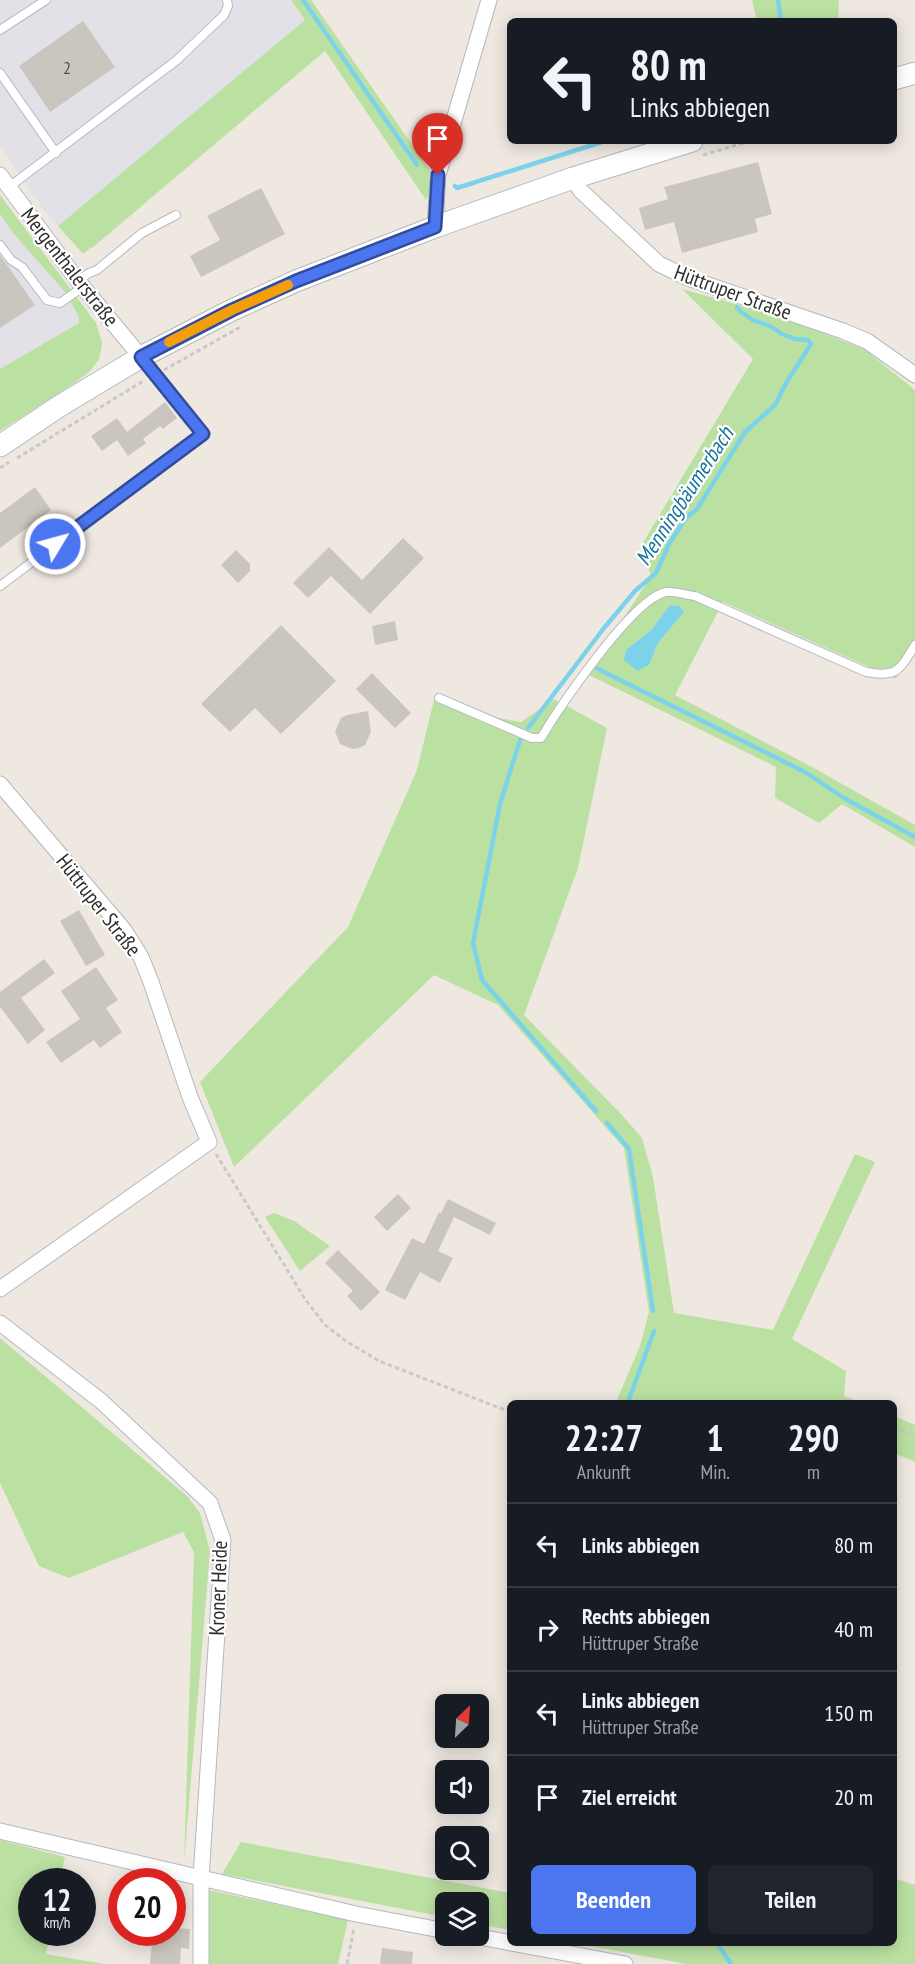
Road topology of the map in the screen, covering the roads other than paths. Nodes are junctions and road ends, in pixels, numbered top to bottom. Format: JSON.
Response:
{"nodes":[{"id":1,"x":46,"y":0,"type":"edge"},
{"id":2,"x":227,"y":0,"type":"edge"},
{"id":3,"x":489,"y":0,"type":"edge"},
{"id":4,"x":0,"y":30,"type":"edge"},
{"id":5,"x":0,"y":73,"type":"edge"},
{"id":6,"x":915,"y":73,"type":"edge"},
{"id":7,"x":897,"y":78,"type":"edge"},
{"id":8,"x":693,"y":149,"type":"edge"},
{"id":9,"x":56,"y":153,"type":"junction"},
{"id":10,"x":573,"y":178,"type":"junction"},
{"id":11,"x":5,"y":181,"type":"edge"},
{"id":12,"x":176,"y":215,"type":"dead end"},
{"id":13,"x":435,"y":227,"type":"junction"},
{"id":14,"x":0,"y":245,"type":"edge"},
{"id":15,"x":81,"y":284,"type":"junction"},
{"id":16,"x":141,"y":357,"type":"junction"},
{"id":17,"x":915,"y":375,"type":"edge"},
{"id":18,"x":0,"y":446,"type":"edge"},
{"id":19,"x":0,"y":586,"type":"edge"},
{"id":20,"x":915,"y":645,"type":"edge"},
{"id":21,"x":439,"y":698,"type":"dead end"},
{"id":22,"x":0,"y":784,"type":"edge"},
{"id":23,"x":0,"y":1289,"type":"edge"},
{"id":24,"x":0,"y":1323,"type":"edge"},
{"id":25,"x":0,"y":1832,"type":"edge"},
{"id":26,"x":201,"y":1878,"type":"junction"},
{"id":27,"x":435,"y":1929,"type":"edge"},
{"id":28,"x":489,"y":1939,"type":"edge"},
{"id":29,"x":507,"y":1942,"type":"edge"},
{"id":30,"x":528,"y":1946,"type":"edge"},
{"id":31,"x":201,"y":1964,"type":"edge"},
{"id":32,"x":625,"y":1964,"type":"edge"}],
"edges":[{"from":1,"to":4,"type":"lane"},
{"from":2,"to":9,"type":"lane"},
{"from":3,"to":13,"type":"street"},
{"from":5,"to":9,"type":"lane"},
{"from":6,"to":7,"type":"main road"},
{"from":8,"to":10,"type":"main road"},
{"from":9,"to":11,"type":"lane"},
{"from":10,"to":13,"type":"main road"},
{"from":10,"to":17,"type":"street","name":"Hüttruper Straße"},
{"from":11,"to":15,"type":"street","name":"Mergenthalerstraße"},
{"from":12,"to":15,"type":"lane"},
{"from":13,"to":16,"type":"main road"},
{"from":14,"to":15,"type":"lane"},
{"from":15,"to":16,"type":"street","name":"Mergenthalerstraße"},
{"from":16,"to":18,"type":"main road"},
{"from":16,"to":19,"type":"lane"},
{"from":20,"to":21,"type":"lane"},
{"from":22,"to":23,"type":"street","name":"Hüttruper Straße"},
{"from":24,"to":26,"type":"street","name":"Kroner Heide"},
{"from":25,"to":26,"type":"street"},
{"from":26,"to":27,"type":"street"},
{"from":26,"to":31,"type":"street","name":"Kroner Heide"},
{"from":28,"to":29,"type":"street"},
{"from":30,"to":32,"type":"street"}]}
